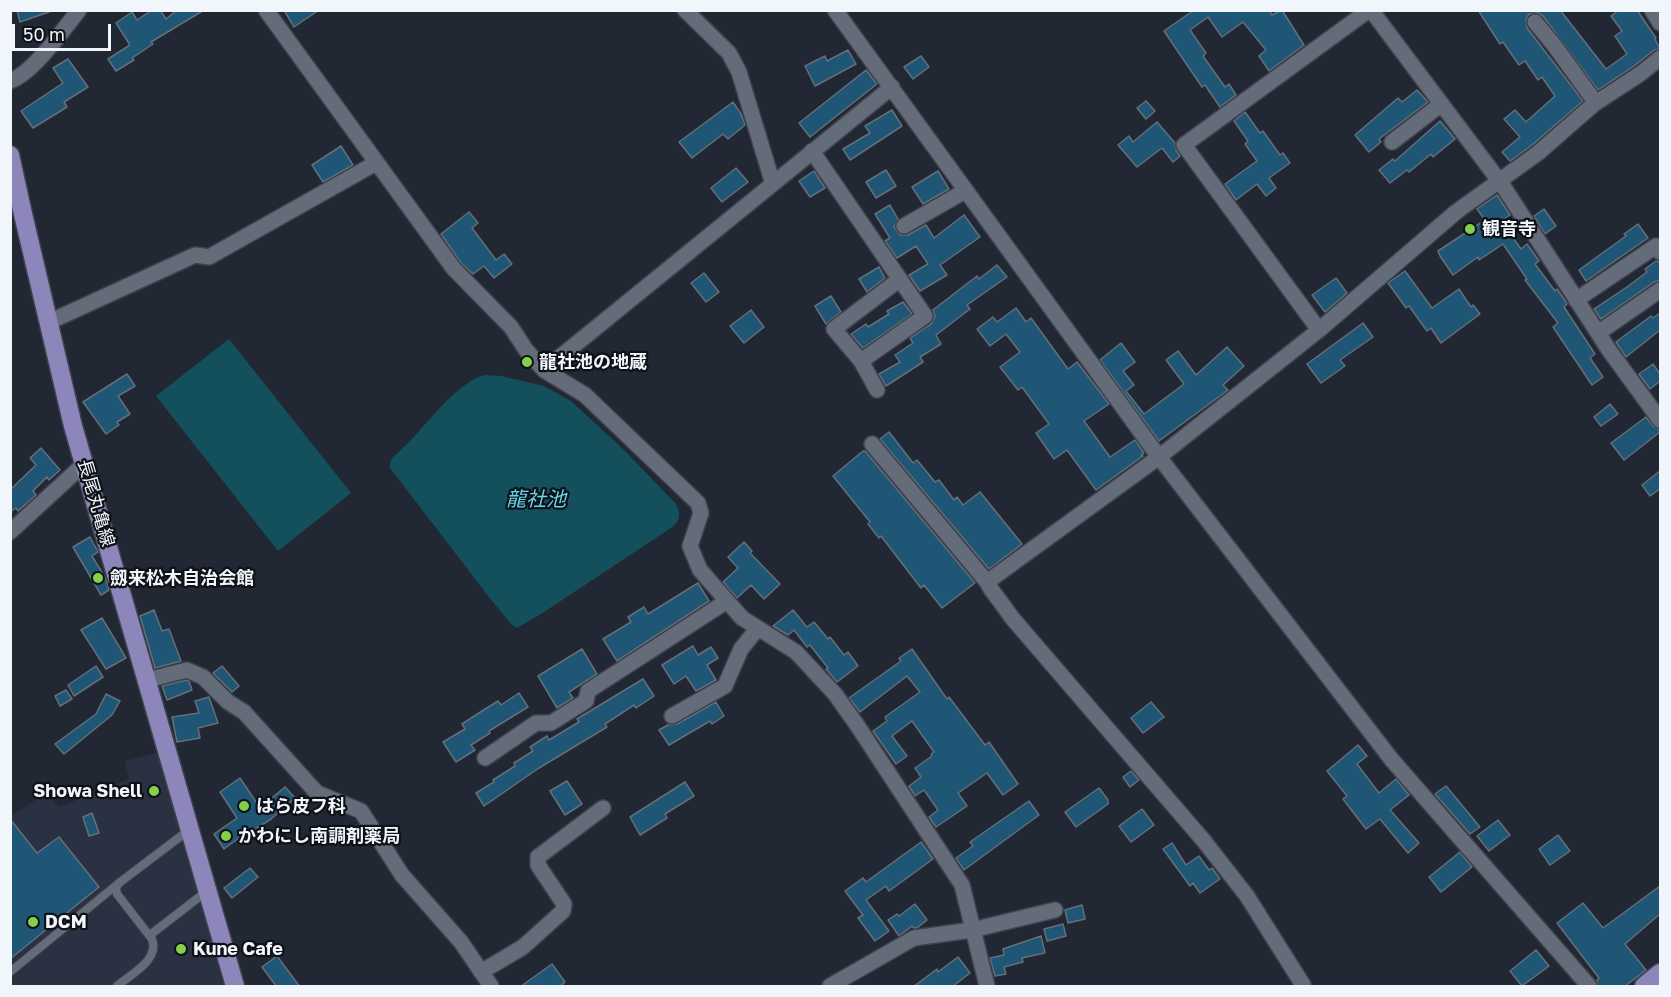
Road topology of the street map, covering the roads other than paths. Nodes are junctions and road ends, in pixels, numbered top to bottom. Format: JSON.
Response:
{"nodes":[{"id":1,"x":79,"y":10,"type":"edge"},
{"id":2,"x":266,"y":10,"type":"edge"},
{"id":3,"x":685,"y":10,"type":"edge"},
{"id":4,"x":836,"y":10,"type":"edge"},
{"id":5,"x":1370,"y":10,"type":"edge"},
{"id":6,"x":1652,"y":10,"type":"edge"},
{"id":7,"x":1535,"y":22,"type":"dead end"},
{"id":8,"x":1660,"y":23,"type":"edge"},
{"id":9,"x":1660,"y":58,"type":"edge"},
{"id":10,"x":10,"y":81,"type":"edge"},
{"id":11,"x":891,"y":87,"type":"junction"},
{"id":12,"x":1596,"y":103,"type":"junction"},
{"id":13,"x":1440,"y":105,"type":"junction"},
{"id":14,"x":1392,"y":142,"type":"dead end"},
{"id":15,"x":812,"y":151,"type":"junction"},
{"id":16,"x":10,"y":155,"type":"edge"},
{"id":17,"x":376,"y":163,"type":"junction"},
{"id":18,"x":1498,"y":181,"type":"junction"},
{"id":19,"x":773,"y":184,"type":"junction"},
{"id":20,"x":965,"y":191,"type":"junction"},
{"id":21,"x":904,"y":226,"type":"dead end"},
{"id":22,"x":1660,"y":252,"type":"edge"},
{"id":23,"x":900,"y":279,"type":"junction"},
{"id":24,"x":1660,"y":290,"type":"edge"},
{"id":25,"x":1576,"y":300,"type":"junction"},
{"id":26,"x":49,"y":322,"type":"junction"},
{"id":27,"x":1319,"y":330,"type":"junction"},
{"id":28,"x":1598,"y":333,"type":"junction"},
{"id":29,"x":861,"y":361,"type":"junction"},
{"id":30,"x":544,"y":370,"type":"junction"},
{"id":31,"x":877,"y":390,"type":"dead end"},
{"id":32,"x":1660,"y":420,"type":"edge"},
{"id":33,"x":872,"y":444,"type":"dead end"},
{"id":34,"x":1159,"y":457,"type":"junction"},
{"id":35,"x":84,"y":464,"type":"junction"},
{"id":36,"x":10,"y":532,"type":"edge"},
{"id":37,"x":987,"y":582,"type":"junction"},
{"id":38,"x":727,"y":601,"type":"junction"},
{"id":39,"x":759,"y":628,"type":"junction"},
{"id":40,"x":147,"y":680,"type":"junction"},
{"id":41,"x":672,"y":716,"type":"dead end"},
{"id":42,"x":484,"y":758,"type":"dead end"},
{"id":43,"x":603,"y":808,"type":"dead end"},
{"id":44,"x":189,"y":830,"type":"junction"},
{"id":45,"x":119,"y":883,"type":"junction"},
{"id":46,"x":207,"y":891,"type":"junction"},
{"id":47,"x":1055,"y":910,"type":"dead end"},
{"id":48,"x":972,"y":930,"type":"junction"},
{"id":49,"x":150,"y":936,"type":"junction"},
{"id":50,"x":10,"y":972,"type":"edge"},
{"id":51,"x":481,"y":972,"type":"junction"},
{"id":52,"x":1660,"y":973,"type":"edge"},
{"id":53,"x":1302,"y":985,"type":"edge"},
{"id":54,"x":117,"y":987,"type":"edge"},
{"id":55,"x":235,"y":987,"type":"edge"},
{"id":56,"x":491,"y":987,"type":"edge"},
{"id":57,"x":830,"y":987,"type":"edge"},
{"id":58,"x":987,"y":987,"type":"edge"},
{"id":59,"x":1589,"y":987,"type":"edge"},
{"id":60,"x":1644,"y":987,"type":"edge"}],
"edges":[{"from":1,"to":10,"type":"street"},
{"from":2,"to":17,"type":"street"},
{"from":3,"to":19,"type":"street"},
{"from":4,"to":11,"type":"street"},
{"from":5,"to":13,"type":"street"},
{"from":5,"to":27,"type":"street"},
{"from":6,"to":8,"type":"street"},
{"from":7,"to":12,"type":"street"},
{"from":9,"to":12,"type":"street"},
{"from":11,"to":15,"type":"street"},
{"from":11,"to":20,"type":"street"},
{"from":12,"to":18,"type":"street"},
{"from":13,"to":14,"type":"street"},
{"from":13,"to":18,"type":"street"},
{"from":15,"to":19,"type":"street"},
{"from":15,"to":23,"type":"street"},
{"from":16,"to":26,"type":"main road","name":"長尾丸亀線"},
{"from":17,"to":26,"type":"street"},
{"from":17,"to":30,"type":"street"},
{"from":18,"to":25,"type":"street"},
{"from":18,"to":27,"type":"street"},
{"from":19,"to":30,"type":"street"},
{"from":20,"to":21,"type":"street"},
{"from":20,"to":34,"type":"street"},
{"from":22,"to":25,"type":"street"},
{"from":23,"to":29,"type":"street"},
{"from":23,"to":29,"type":"street"},
{"from":24,"to":28,"type":"street"},
{"from":25,"to":28,"type":"street"},
{"from":26,"to":35,"type":"main road","name":"長尾丸亀線"},
{"from":27,"to":34,"type":"street"},
{"from":28,"to":32,"type":"street"},
{"from":29,"to":31,"type":"street"},
{"from":30,"to":38,"type":"street"},
{"from":33,"to":37,"type":"street"},
{"from":34,"to":37,"type":"street"},
{"from":34,"to":59,"type":"street"},
{"from":35,"to":36,"type":"street"},
{"from":35,"to":40,"type":"main road","name":"長尾丸亀線"},
{"from":37,"to":53,"type":"street"},
{"from":38,"to":39,"type":"street"},
{"from":38,"to":42,"type":"street"},
{"from":39,"to":41,"type":"street"},
{"from":39,"to":48,"type":"street"},
{"from":40,"to":44,"type":"main road","name":"長尾丸亀線"},
{"from":40,"to":51,"type":"street"},
{"from":43,"to":51,"type":"street"},
{"from":44,"to":45,"type":"lane"},
{"from":44,"to":46,"type":"main road","name":"長尾丸亀線"},
{"from":45,"to":49,"type":"lane"},
{"from":45,"to":50,"type":"lane"},
{"from":46,"to":49,"type":"lane"},
{"from":46,"to":55,"type":"main road","name":"長尾丸亀線"},
{"from":47,"to":48,"type":"street"},
{"from":48,"to":57,"type":"street"},
{"from":48,"to":58,"type":"street"},
{"from":49,"to":54,"type":"lane"},
{"from":51,"to":56,"type":"street"},
{"from":52,"to":60,"type":"main road"}]}
